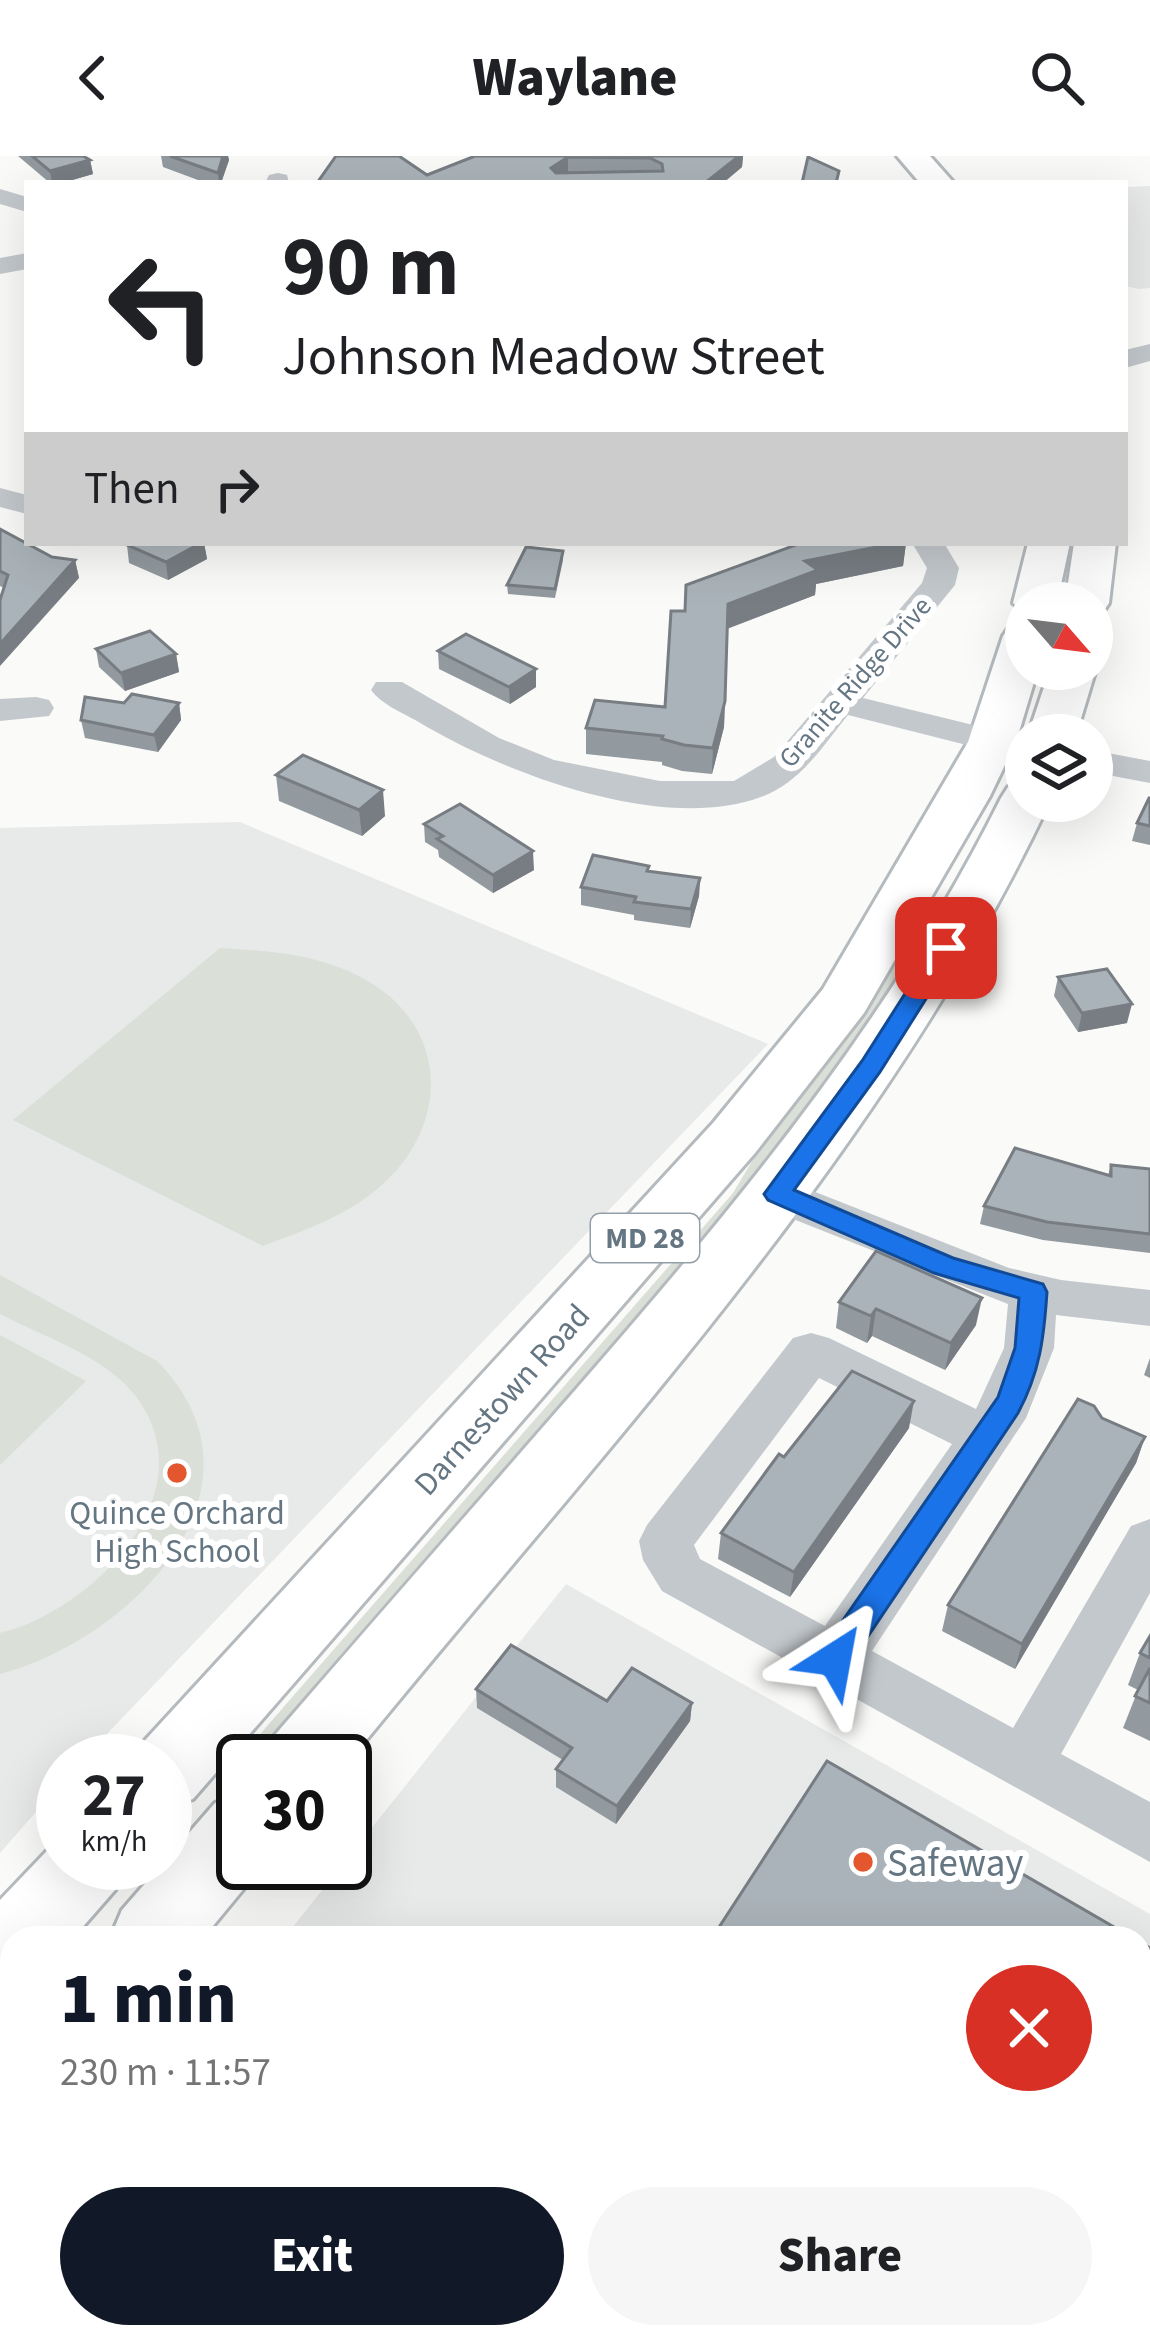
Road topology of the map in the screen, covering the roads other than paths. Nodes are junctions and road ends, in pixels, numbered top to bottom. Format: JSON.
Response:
{"nodes":[{"id":1,"x":913,"y":156,"type":"edge"},
{"id":2,"x":935,"y":180,"type":"edge"},
{"id":3,"x":930,"y":546,"type":"edge"},
{"id":4,"x":1048,"y":546,"type":"edge"},
{"id":5,"x":1095,"y":546,"type":"edge"},
{"id":6,"x":1040,"y":582,"type":"edge"},
{"id":7,"x":1090,"y":582,"type":"edge"},
{"id":8,"x":389,"y":690,"type":"dead end"},
{"id":9,"x":842,"y":703,"type":"junction"},
{"id":10,"x":1005,"y":738,"type":"edge"},
{"id":11,"x":1113,"y":765,"type":"edge"},
{"id":12,"x":1005,"y":767,"type":"edge"},
{"id":13,"x":1150,"y":772,"type":"edge"},
{"id":14,"x":1013,"y":822,"type":"edge"},
{"id":15,"x":777,"y":1194,"type":"junction"},
{"id":16,"x":1033,"y":1292,"type":"junction"},
{"id":17,"x":1150,"y":1308,"type":"edge"},
{"id":18,"x":986,"y":1437,"type":"junction"},
{"id":19,"x":1150,"y":1542,"type":"edge"},
{"id":20,"x":835,"y":1659,"type":"junction"},
{"id":21,"x":324,"y":1734,"type":"edge"},
{"id":22,"x":192,"y":1744,"type":"edge"},
{"id":23,"x":1024,"y":1764,"type":"junction"},
{"id":24,"x":1150,"y":1834,"type":"edge"},
{"id":25,"x":216,"y":1861,"type":"edge"},
{"id":26,"x":62,"y":1890,"type":"edge"},
{"id":27,"x":31,"y":1926,"type":"edge"},
{"id":28,"x":161,"y":1926,"type":"edge"}],
"edges":[{"from":1,"to":2,"type":"main road"},
{"from":3,"to":9,"type":"street","name":"Granite Ridge Drive"},
{"from":4,"to":6,"type":"main road"},
{"from":5,"to":7,"type":"main road"},
{"from":8,"to":9,"type":"street","name":"Granite Ridge Drive"},
{"from":9,"to":10,"type":"street"},
{"from":11,"to":13,"type":"street"},
{"from":12,"to":22,"type":"main road","name":"Darnestown Road","number":"MD 28"},
{"from":14,"to":15,"type":"main road","number":"MD 28"},
{"from":15,"to":16,"type":"street"},
{"from":15,"to":21,"type":"main road","number":"MD 28"},
{"from":16,"to":17,"type":"street"},
{"from":16,"to":18,"type":"street"},
{"from":18,"to":20,"type":"street"},
{"from":18,"to":20,"type":"street"},
{"from":19,"to":23,"type":"street"},
{"from":20,"to":23,"type":"street"},
{"from":23,"to":24,"type":"street"},
{"from":25,"to":28,"type":"main road"},
{"from":26,"to":27,"type":"main road"}]}
